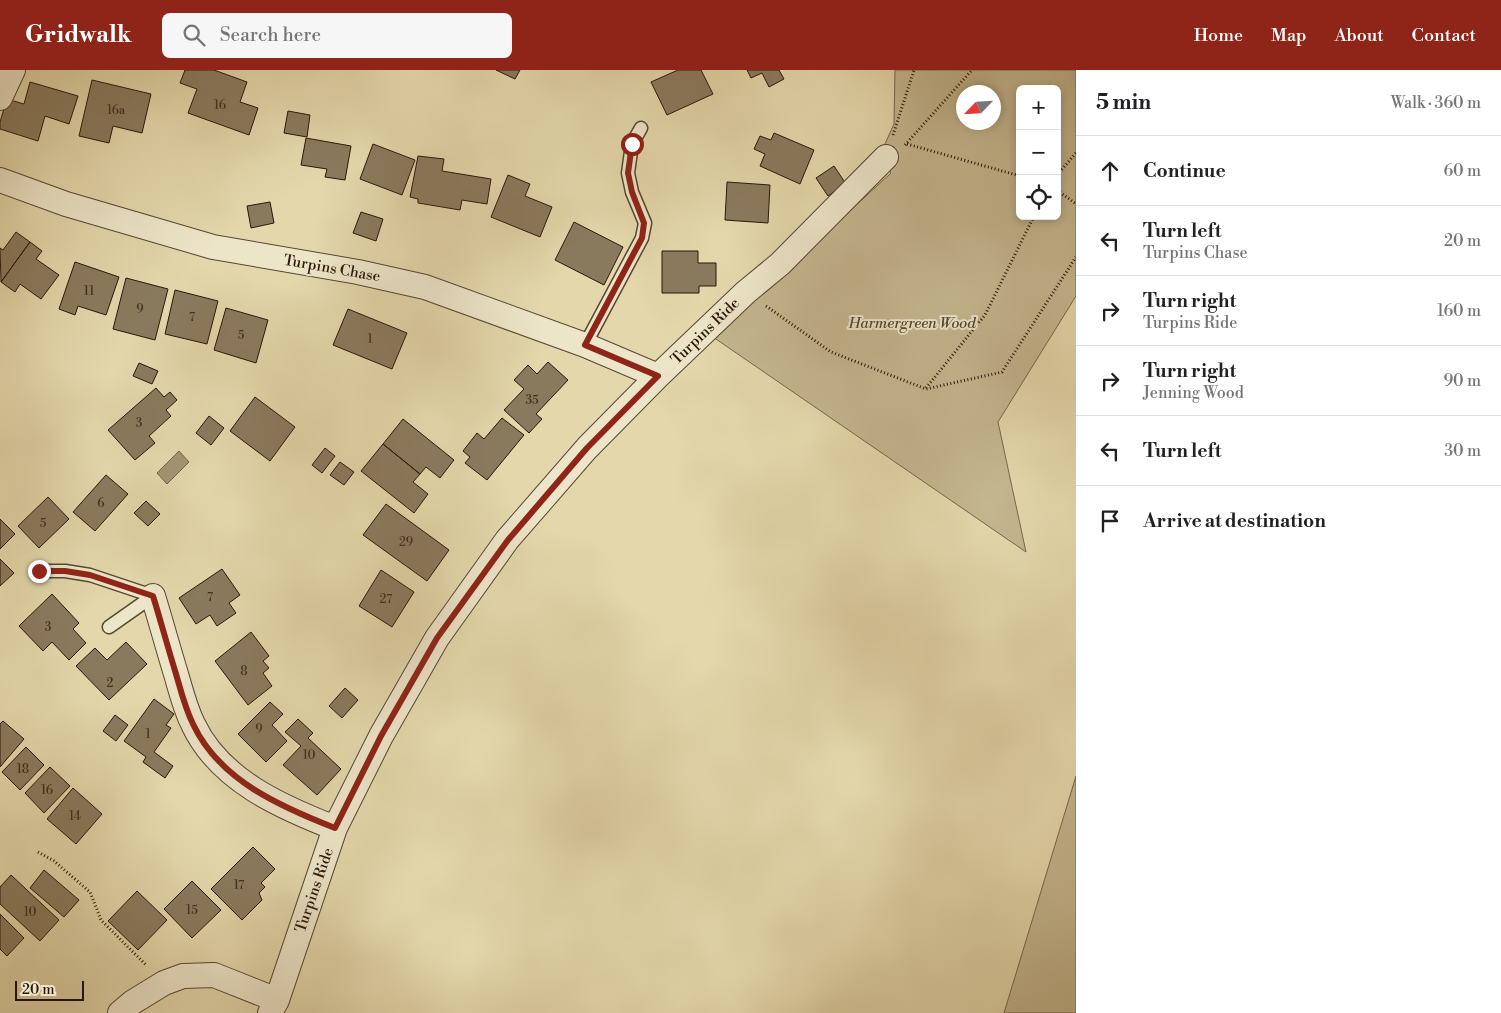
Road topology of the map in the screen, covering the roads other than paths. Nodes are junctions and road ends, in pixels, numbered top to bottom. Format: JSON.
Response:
{"nodes":[{"id":1,"x":13,"y":70,"type":"edge"},
{"id":2,"x":0,"y":98,"type":"edge"},
{"id":3,"x":641,"y":128,"type":"dead end"},
{"id":4,"x":886,"y":157,"type":"road end"},
{"id":5,"x":0,"y":180,"type":"edge"},
{"id":6,"x":585,"y":345,"type":"junction"},
{"id":7,"x":658,"y":376,"type":"junction"},
{"id":8,"x":39,"y":571,"type":"dead end"},
{"id":9,"x":153,"y":596,"type":"junction"},
{"id":10,"x":109,"y":627,"type":"dead end"},
{"id":11,"x":335,"y":828,"type":"junction"},
{"id":12,"x":273,"y":1007,"type":"edge"},
{"id":13,"x":120,"y":1013,"type":"edge"}],
"edges":[{"from":1,"to":2,"type":"street"},
{"from":3,"to":6,"type":"lane"},
{"from":4,"to":7,"type":"street","name":"Turpins Ride"},
{"from":5,"to":6,"type":"street","name":"Turpins Chase"},
{"from":6,"to":7,"type":"street","name":"Turpins Chase"},
{"from":7,"to":11,"type":"street","name":"Turpins Ride"},
{"from":8,"to":9,"type":"lane"},
{"from":9,"to":10,"type":"lane"},
{"from":9,"to":11,"type":"street"},
{"from":11,"to":12,"type":"street","name":"Turpins Ride"},
{"from":12,"to":13,"type":"street"}]}
